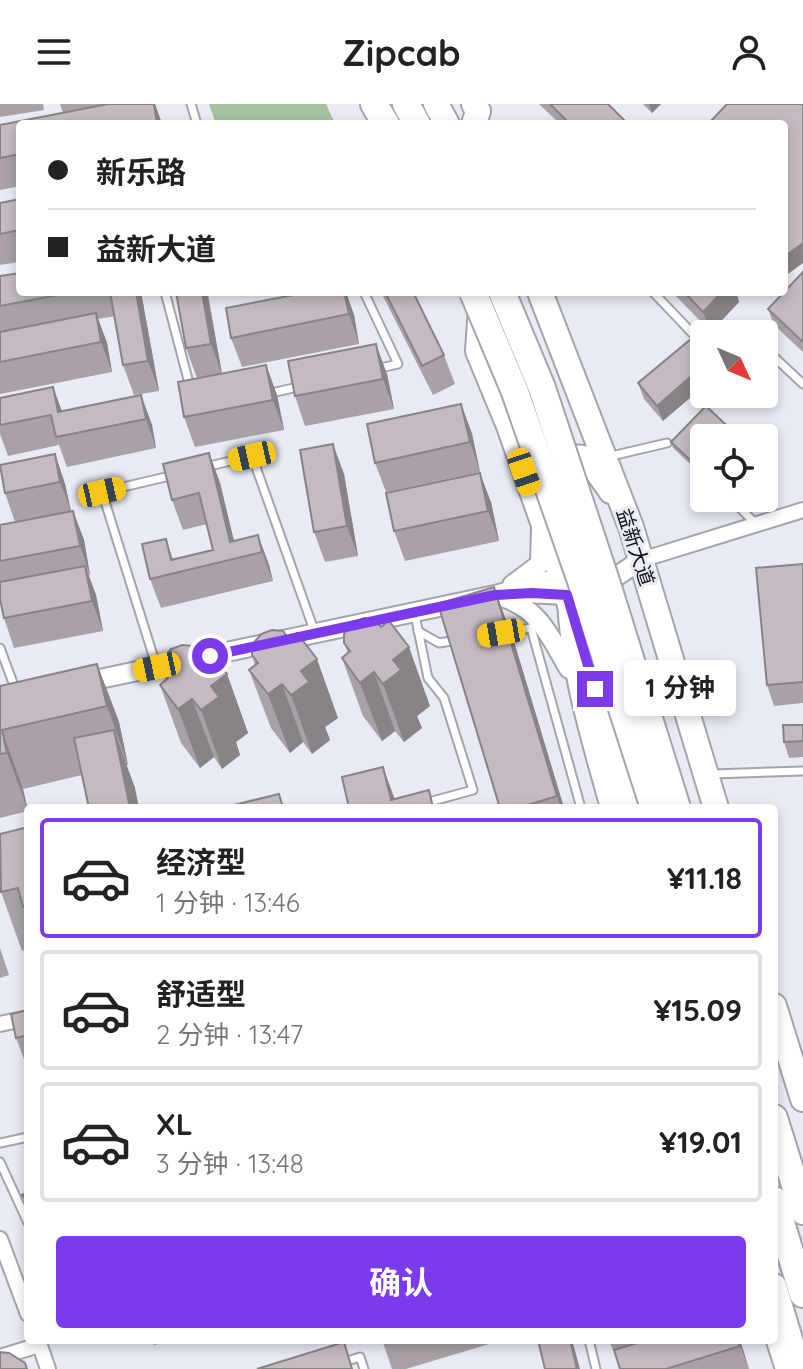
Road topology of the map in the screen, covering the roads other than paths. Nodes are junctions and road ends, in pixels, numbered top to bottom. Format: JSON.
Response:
{"nodes":[{"id":1,"x":166,"y":296,"type":"edge"},
{"id":2,"x":366,"y":296,"type":"edge"},
{"id":3,"x":475,"y":296,"type":"edge"},
{"id":4,"x":482,"y":296,"type":"edge"},
{"id":5,"x":504,"y":296,"type":"edge"},
{"id":6,"x":542,"y":296,"type":"edge"},
{"id":7,"x":657,"y":296,"type":"edge"},
{"id":8,"x":690,"y":331,"type":"edge"},
{"id":9,"x":778,"y":361,"type":"edge"},
{"id":10,"x":367,"y":371,"type":"edge"},
{"id":11,"x":803,"y":384,"type":"edge"},
{"id":12,"x":305,"y":385,"type":"edge"},
{"id":13,"x":192,"y":395,"type":"edge"},
{"id":14,"x":258,"y":396,"type":"edge"},
{"id":15,"x":667,"y":443,"type":"dead end"},
{"id":16,"x":605,"y":457,"type":"junction"},
{"id":17,"x":192,"y":470,"type":"edge"},
{"id":18,"x":177,"y":474,"type":"edge"},
{"id":19,"x":803,"y":510,"type":"edge"},
{"id":20,"x":744,"y":512,"type":"edge"},
{"id":21,"x":540,"y":518,"type":"junction"},
{"id":22,"x":756,"y":524,"type":"junction"},
{"id":23,"x":631,"y":527,"type":"junction"},
{"id":24,"x":641,"y":560,"type":"junction"},
{"id":25,"x":561,"y":577,"type":"junction"},
{"id":26,"x":495,"y":595,"type":"junction"},
{"id":27,"x":416,"y":622,"type":"junction"},
{"id":28,"x":315,"y":633,"type":"junction"},
{"id":29,"x":485,"y":636,"type":"edge"},
{"id":30,"x":470,"y":638,"type":"edge"},
{"id":31,"x":613,"y":645,"type":"junction"},
{"id":32,"x":0,"y":648,"type":"edge"},
{"id":33,"x":157,"y":667,"type":"junction"},
{"id":34,"x":585,"y":684,"type":"junction"},
{"id":35,"x":64,"y":686,"type":"edge"},
{"id":36,"x":17,"y":697,"type":"edge"},
{"id":37,"x":803,"y":771,"type":"edge"},
{"id":38,"x":706,"y":774,"type":"junction"},
{"id":39,"x":422,"y":804,"type":"edge"},
{"id":40,"x":580,"y":804,"type":"edge"},
{"id":41,"x":609,"y":804,"type":"edge"},
{"id":42,"x":630,"y":804,"type":"edge"},
{"id":43,"x":653,"y":804,"type":"edge"},
{"id":44,"x":663,"y":804,"type":"edge"},
{"id":45,"x":676,"y":804,"type":"edge"},
{"id":46,"x":715,"y":804,"type":"edge"},
{"id":47,"x":24,"y":1019,"type":"edge"},
{"id":48,"x":778,"y":1019,"type":"edge"},
{"id":49,"x":0,"y":1024,"type":"edge"},
{"id":50,"x":803,"y":1099,"type":"edge"},
{"id":51,"x":778,"y":1131,"type":"edge"},
{"id":52,"x":24,"y":1138,"type":"edge"},
{"id":53,"x":0,"y":1143,"type":"edge"},
{"id":54,"x":0,"y":1162,"type":"edge"},
{"id":55,"x":778,"y":1174,"type":"edge"},
{"id":56,"x":803,"y":1211,"type":"edge"},
{"id":57,"x":778,"y":1213,"type":"edge"},
{"id":58,"x":24,"y":1214,"type":"edge"},
{"id":59,"x":0,"y":1239,"type":"edge"},
{"id":60,"x":803,"y":1254,"type":"edge"},
{"id":61,"x":803,"y":1294,"type":"edge"},
{"id":62,"x":778,"y":1299,"type":"edge"},
{"id":63,"x":24,"y":1303,"type":"edge"},
{"id":64,"x":33,"y":1344,"type":"edge"},
{"id":65,"x":39,"y":1344,"type":"edge"},
{"id":66,"x":590,"y":1344,"type":"edge"},
{"id":67,"x":777,"y":1344,"type":"edge"},
{"id":68,"x":0,"y":1357,"type":"edge"},
{"id":69,"x":334,"y":1365,"type":"edge"},
{"id":70,"x":48,"y":1369,"type":"edge"},
{"id":71,"x":364,"y":1369,"type":"edge"},
{"id":72,"x":596,"y":1369,"type":"edge"},
{"id":73,"x":785,"y":1369,"type":"edge"},
{"id":74,"x":799,"y":1369,"type":"edge"}],
"edges":[{"from":1,"to":13,"type":"lane"},
{"from":2,"to":10,"type":"lane"},
{"from":3,"to":43,"type":"highway","bridge":true},
{"from":4,"to":21,"type":"main road"},
{"from":5,"to":45,"type":"highway","bridge":true},
{"from":6,"to":16,"type":"main road","name":"益新大道"},
{"from":7,"to":8,"type":"lane"},
{"from":9,"to":11,"type":"lane"},
{"from":12,"to":14,"type":"lane"},
{"from":15,"to":16,"type":"lane"},
{"from":16,"to":23,"type":"main road","name":"益新大道"},
{"from":17,"to":28,"type":"lane"},
{"from":18,"to":33,"type":"lane"},
{"from":19,"to":22,"type":"street"},
{"from":20,"to":22,"type":"lane"},
{"from":21,"to":25,"type":"main road"},
{"from":21,"to":26,"type":"street"},
{"from":22,"to":24,"type":"street"},
{"from":23,"to":24,"type":"main road","name":"益新大道"},
{"from":23,"to":25,"type":"main road"},
{"from":24,"to":31,"type":"street"},
{"from":24,"to":38,"type":"main road","name":"益新大道"},
{"from":25,"to":26,"type":"street"},
{"from":25,"to":31,"type":"street"},
{"from":25,"to":34,"type":"main road"},
{"from":26,"to":27,"type":"street"},
{"from":26,"to":34,"type":"street"},
{"from":27,"to":28,"type":"street"},
{"from":27,"to":30,"type":"lane"},
{"from":27,"to":39,"type":"lane"},
{"from":28,"to":33,"type":"street"},
{"from":29,"to":40,"type":"lane"},
{"from":31,"to":44,"type":"street"},
{"from":32,"to":36,"type":"lane"},
{"from":33,"to":35,"type":"street"},
{"from":34,"to":41,"type":"street"},
{"from":34,"to":42,"type":"main road"},
{"from":37,"to":38,"type":"lane"},
{"from":38,"to":46,"type":"main road","name":"益新大道"},
{"from":47,"to":49,"type":"street"},
{"from":48,"to":50,"type":"main road"},
{"from":51,"to":56,"type":"highway"},
{"from":52,"to":53,"type":"lane"},
{"from":54,"to":58,"type":"lane"},
{"from":55,"to":60,"type":"street"},
{"from":57,"to":61,"type":"highway"},
{"from":59,"to":63,"type":"street"},
{"from":62,"to":74,"type":"main road"},
{"from":64,"to":68,"type":"street"},
{"from":65,"to":70,"type":"street"},
{"from":66,"to":72,"type":"lane"},
{"from":67,"to":73,"type":"street"},
{"from":69,"to":71,"type":"lane"}]}
